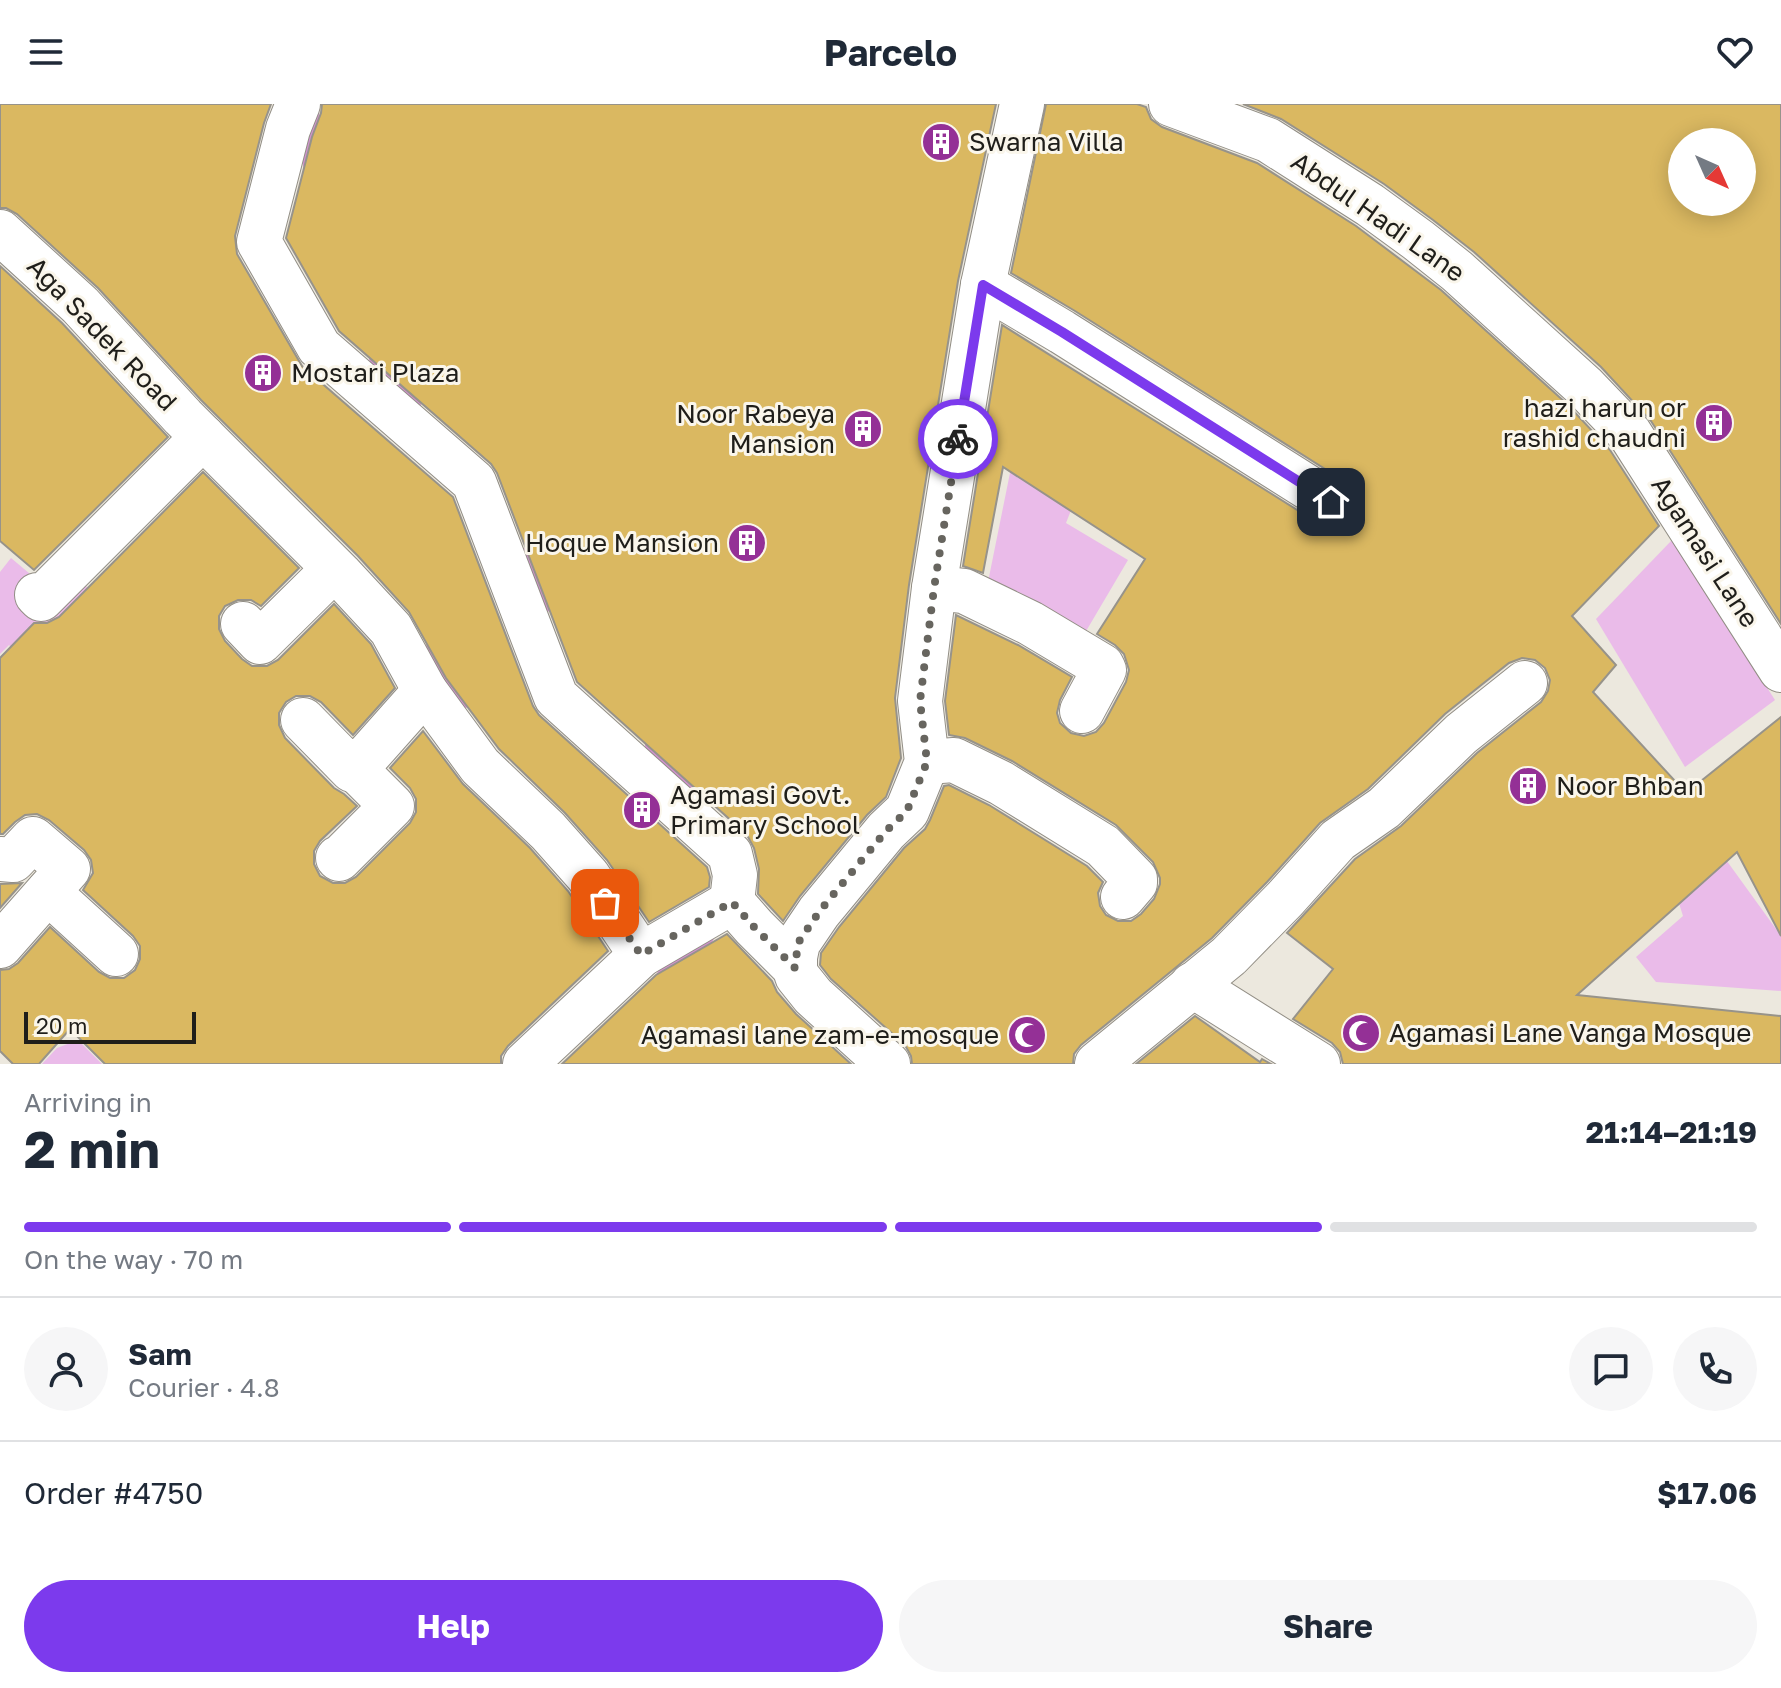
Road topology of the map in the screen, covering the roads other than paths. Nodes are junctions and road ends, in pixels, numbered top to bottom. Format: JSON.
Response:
{"nodes":[{"id":1,"x":298,"y":104,"type":"edge"},
{"id":2,"x":1022,"y":104,"type":"edge"},
{"id":3,"x":1171,"y":104,"type":"edge"},
{"id":4,"x":0,"y":232,"type":"edge"},
{"id":5,"x":983,"y":285,"type":"junction"},
{"id":6,"x":1630,"y":434,"type":"joint"},
{"id":7,"x":203,"y":437,"type":"junction"},
{"id":8,"x":1331,"y":502,"type":"dead end"},
{"id":9,"x":334,"y":569,"type":"junction"},
{"id":10,"x":934,"y":588,"type":"junction"},
{"id":11,"x":37,"y":595,"type":"dead end"},
{"id":12,"x":243,"y":624,"type":"dead end"},
{"id":13,"x":1781,"y":670,"type":"edge"},
{"id":14,"x":1525,"y":683,"type":"dead end"},
{"id":15,"x":425,"y":691,"type":"junction"},
{"id":16,"x":1082,"y":711,"type":"dead end"},
{"id":17,"x":927,"y":762,"type":"junction"},
{"id":18,"x":338,"y":858,"type":"dead end"},
{"id":19,"x":0,"y":859,"type":"edge"},
{"id":20,"x":48,"y":892,"type":"junction"},
{"id":21,"x":1123,"y":897,"type":"dead end"},
{"id":22,"x":732,"y":902,"type":"junction"},
{"id":23,"x":0,"y":946,"type":"edge"},
{"id":24,"x":116,"y":954,"type":"dead end"},
{"id":25,"x":641,"y":955,"type":"junction"},
{"id":26,"x":795,"y":968,"type":"junction"},
{"id":27,"x":1192,"y":985,"type":"junction"},
{"id":28,"x":525,"y":1064,"type":"edge"},
{"id":29,"x":888,"y":1064,"type":"edge"},
{"id":30,"x":1097,"y":1064,"type":"edge"},
{"id":31,"x":1318,"y":1064,"type":"edge"}],
"edges":[{"from":1,"to":22,"type":"street"},
{"from":2,"to":5,"type":"street"},
{"from":3,"to":6,"type":"street","name":"Abdul Hadi Lane"},
{"from":4,"to":7,"type":"street","name":"Aga Sadek Road"},
{"from":5,"to":8,"type":"street"},
{"from":5,"to":10,"type":"street"},
{"from":6,"to":13,"type":"street","name":"Agamasi Lane"},
{"from":7,"to":9,"type":"street","name":"Aga Sadek Road"},
{"from":7,"to":11,"type":"street"},
{"from":9,"to":12,"type":"street"},
{"from":9,"to":15,"type":"street","name":"Aga Sadek Road"},
{"from":10,"to":16,"type":"street"},
{"from":10,"to":17,"type":"street"},
{"from":14,"to":27,"type":"street"},
{"from":15,"to":18,"type":"street"},
{"from":15,"to":25,"type":"street","name":"Aga Sadek Road"},
{"from":17,"to":21,"type":"street"},
{"from":17,"to":26,"type":"street"},
{"from":19,"to":20,"type":"street"},
{"from":20,"to":23,"type":"street"},
{"from":20,"to":24,"type":"street"},
{"from":22,"to":25,"type":"street"},
{"from":22,"to":26,"type":"street"},
{"from":25,"to":28,"type":"street"},
{"from":26,"to":29,"type":"street"},
{"from":27,"to":30,"type":"street"},
{"from":27,"to":31,"type":"street"}]}
